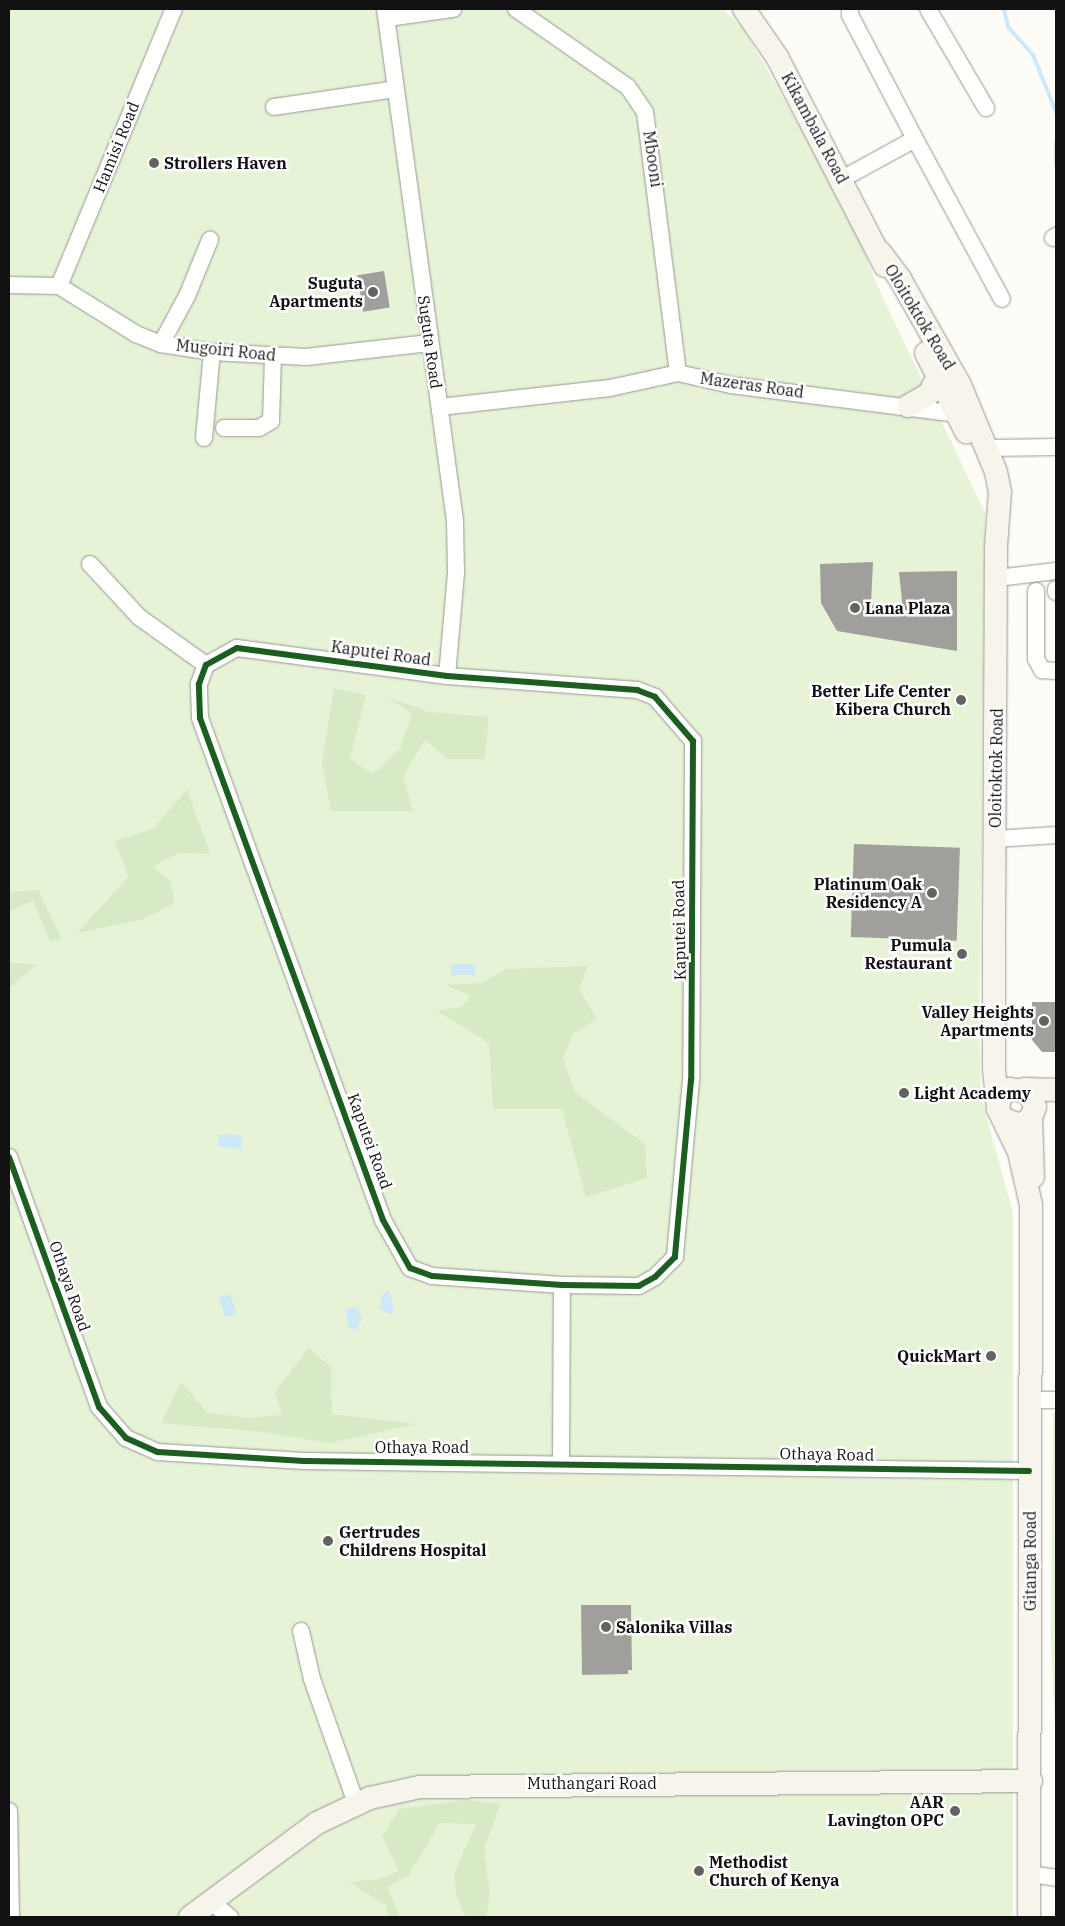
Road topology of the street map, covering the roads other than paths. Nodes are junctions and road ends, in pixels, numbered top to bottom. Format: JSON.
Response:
{"nodes":[{"id":1,"x":174,"y":9,"type":"edge"},
{"id":2,"x":454,"y":9,"type":"edge"},
{"id":3,"x":516,"y":9,"type":"edge"},
{"id":4,"x":744,"y":9,"type":"edge"},
{"id":5,"x":850,"y":9,"type":"edge"},
{"id":6,"x":928,"y":9,"type":"edge"},
{"id":7,"x":387,"y":14,"type":"edge"},
{"id":8,"x":396,"y":89,"type":"junction"},
{"id":9,"x":274,"y":107,"type":"dead end"},
{"id":10,"x":986,"y":108,"type":"dead end"},
{"id":11,"x":915,"y":139,"type":"junction"},
{"id":12,"x":842,"y":179,"type":"junction"},
{"id":13,"x":210,"y":240,"type":"dead end"},
{"id":14,"x":880,"y":252,"type":"joint"},
{"id":15,"x":9,"y":285,"type":"edge"},
{"id":16,"x":59,"y":286,"type":"junction"},
{"id":17,"x":1002,"y":299,"type":"dead end"},
{"id":18,"x":428,"y":343,"type":"junction"},
{"id":19,"x":161,"y":344,"type":"junction"},
{"id":20,"x":212,"y":352,"type":"junction"},
{"id":21,"x":273,"y":356,"type":"junction"},
{"id":22,"x":678,"y":372,"type":"junction"},
{"id":23,"x":950,"y":395,"type":"junction"},
{"id":24,"x":908,"y":406,"type":"junction"},
{"id":25,"x":440,"y":407,"type":"junction"},
{"id":26,"x":224,"y":428,"type":"dead end"},
{"id":27,"x":204,"y":438,"type":"dead end"},
{"id":28,"x":1056,"y":447,"type":"edge"},
{"id":29,"x":987,"y":448,"type":"junction"},
{"id":30,"x":998,"y":510,"type":"junction"},
{"id":31,"x":90,"y":564,"type":"dead end"},
{"id":32,"x":1056,"y":571,"type":"edge"},
{"id":33,"x":997,"y":578,"type":"junction"},
{"id":34,"x":1036,"y":591,"type":"dead end"},
{"id":35,"x":206,"y":665,"type":"junction"},
{"id":36,"x":1056,"y":671,"type":"edge"},
{"id":37,"x":447,"y":676,"type":"junction"},
{"id":38,"x":1056,"y":835,"type":"edge"},
{"id":39,"x":995,"y":839,"type":"junction"},
{"id":40,"x":994,"y":1026,"type":"junction"},
{"id":41,"x":1023,"y":1088,"type":"junction"},
{"id":42,"x":1056,"y":1090,"type":"edge"},
{"id":43,"x":1056,"y":1099,"type":"edge"},
{"id":44,"x":1000,"y":1114,"type":"junction"},
{"id":45,"x":1032,"y":1116,"type":"junction"},
{"id":46,"x":9,"y":1157,"type":"edge"},
{"id":47,"x":1031,"y":1205,"type":"junction"},
{"id":48,"x":562,"y":1285,"type":"junction"},
{"id":49,"x":1031,"y":1400,"type":"junction"},
{"id":50,"x":1056,"y":1400,"type":"edge"},
{"id":51,"x":561,"y":1461,"type":"junction"},
{"id":52,"x":1029,"y":1470,"type":"junction"},
{"id":53,"x":302,"y":1631,"type":"dead end"},
{"id":54,"x":1031,"y":1781,"type":"junction"},
{"id":55,"x":356,"y":1803,"type":"junction"},
{"id":56,"x":9,"y":1811,"type":"edge"},
{"id":57,"x":1029,"y":1874,"type":"junction"},
{"id":58,"x":1056,"y":1878,"type":"edge"},
{"id":59,"x":210,"y":1901,"type":"junction"},
{"id":60,"x":11,"y":1917,"type":"edge"},
{"id":61,"x":190,"y":1917,"type":"edge"},
{"id":62,"x":230,"y":1917,"type":"edge"},
{"id":63,"x":1029,"y":1917,"type":"edge"}],
"edges":[{"from":1,"to":16,"type":"street","name":"Hamisi Road"},
{"from":2,"to":7,"type":"street"},
{"from":3,"to":22,"type":"street","name":"Mbooni"},
{"from":4,"to":12,"type":"main road","name":"Kikambala Road"},
{"from":5,"to":11,"type":"street"},
{"from":6,"to":10,"type":"street"},
{"from":7,"to":8,"type":"street","name":"Suguta Road"},
{"from":8,"to":9,"type":"street"},
{"from":8,"to":18,"type":"street","name":"Suguta Road"},
{"from":11,"to":12,"type":"street"},
{"from":11,"to":17,"type":"street"},
{"from":12,"to":14,"type":"main road","name":"Kikambala Road"},
{"from":13,"to":19,"type":"street"},
{"from":14,"to":23,"type":"main road","name":"Oloitoktok Road"},
{"from":15,"to":16,"type":"street"},
{"from":16,"to":19,"type":"street","name":"Mugoiri Road"},
{"from":18,"to":21,"type":"street","name":"Mugoiri Road"},
{"from":18,"to":25,"type":"street","name":"Suguta Road"},
{"from":19,"to":20,"type":"street","name":"Mugoiri Road"},
{"from":20,"to":21,"type":"street","name":"Mugoiri Road"},
{"from":20,"to":27,"type":"street"},
{"from":21,"to":26,"type":"street"},
{"from":22,"to":24,"type":"street","name":"Mazeras Road"},
{"from":22,"to":25,"type":"street","name":"Mazeras Road"},
{"from":23,"to":24,"type":"street","name":"Mazeras Road"},
{"from":23,"to":24,"type":"main road"},
{"from":23,"to":29,"type":"main road","name":"Oloitoktok Road"},
{"from":23,"to":30,"type":"main road","name":"Oloitoktok Road"},
{"from":25,"to":37,"type":"street","name":"Suguta Road"},
{"from":28,"to":29,"type":"street"},
{"from":29,"to":30,"type":"main road","name":"Oloitoktok Road"},
{"from":30,"to":33,"type":"main road","name":"Oloitoktok Road"},
{"from":31,"to":35,"type":"street"},
{"from":32,"to":33,"type":"street"},
{"from":33,"to":39,"type":"main road","name":"Oloitoktok Road"},
{"from":34,"to":36,"type":"street"},
{"from":35,"to":37,"type":"street","name":"Kaputei Road"},
{"from":35,"to":48,"type":"street","name":"Kaputei Road"},
{"from":37,"to":48,"type":"street","name":"Kaputei Road"},
{"from":38,"to":39,"type":"street"},
{"from":39,"to":40,"type":"main road","name":"Oloitoktok Road"},
{"from":40,"to":41,"type":"main road","name":"Gitanga Road"},
{"from":40,"to":44,"type":"main road"},
{"from":41,"to":42,"type":"main road"},
{"from":41,"to":44,"type":"main road"},
{"from":41,"to":45,"type":"main road","name":"Gitanga Road"},
{"from":43,"to":45,"type":"main road"},
{"from":44,"to":45,"type":"main road"},
{"from":44,"to":47,"type":"main road","name":"Gitanga Road"},
{"from":45,"to":47,"type":"main road","name":"Gitanga Road"},
{"from":46,"to":51,"type":"street","name":"Othaya Road"},
{"from":47,"to":49,"type":"main road","name":"Gitanga Road"},
{"from":48,"to":51,"type":"street"},
{"from":49,"to":50,"type":"street"},
{"from":49,"to":52,"type":"main road","name":"Gitanga Road"},
{"from":51,"to":52,"type":"street","name":"Othaya Road"},
{"from":52,"to":54,"type":"main road","name":"Gitanga Road"},
{"from":53,"to":55,"type":"street"},
{"from":54,"to":55,"type":"main road","name":"Muthangari Road"},
{"from":54,"to":57,"type":"main road","name":"Gitanga Road"},
{"from":55,"to":59,"type":"main road","name":"Muthangari Road"},
{"from":56,"to":60,"type":"street"},
{"from":57,"to":58,"type":"street"},
{"from":57,"to":63,"type":"main road","name":"Gitanga Road"},
{"from":59,"to":61,"type":"main road","name":"Muthangari Road"},
{"from":59,"to":62,"type":"street"}]}
